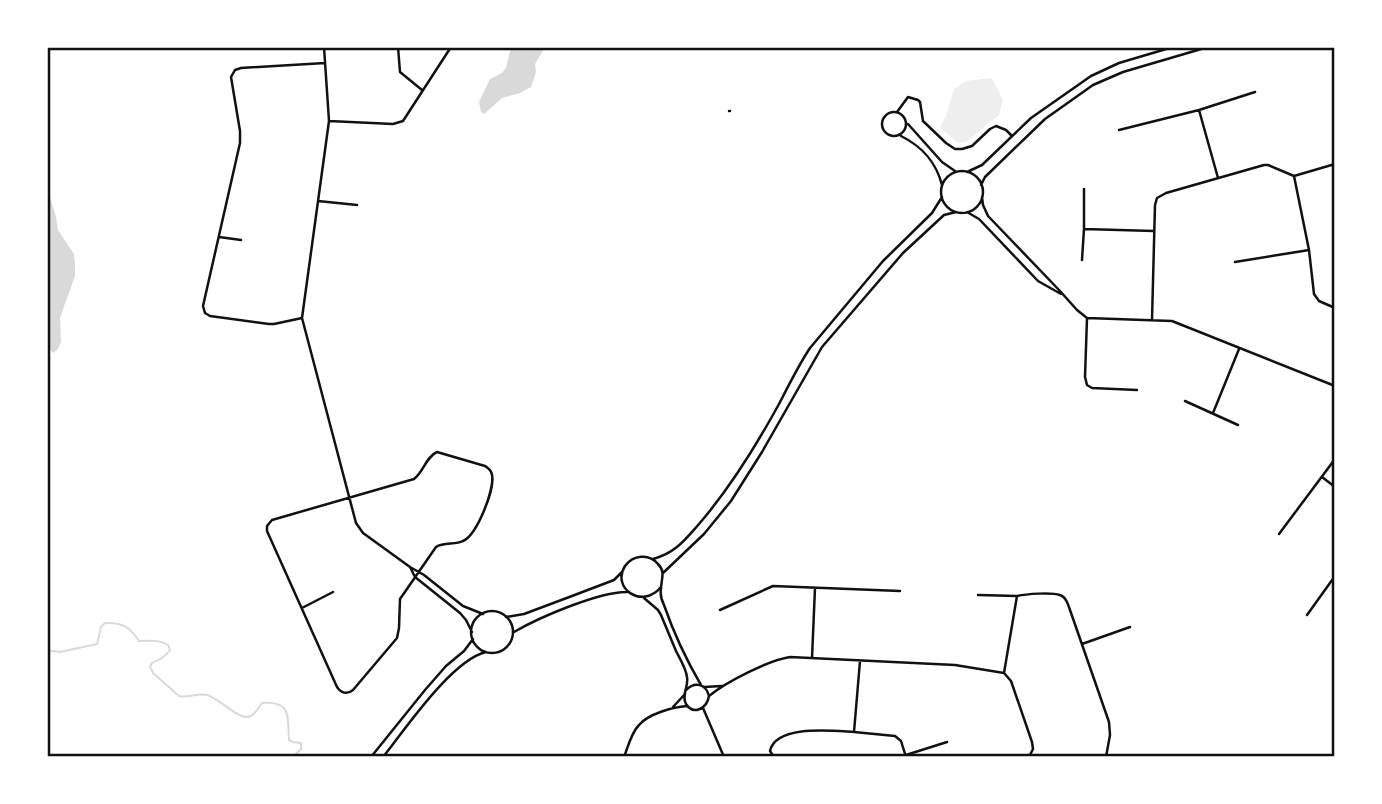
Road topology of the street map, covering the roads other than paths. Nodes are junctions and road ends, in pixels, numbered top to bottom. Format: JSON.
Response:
{"nodes":[{"id":1,"x":324,"y":47,"type":"edge"},
{"id":2,"x":398,"y":47,"type":"edge"},
{"id":3,"x":451,"y":47,"type":"edge"},
{"id":4,"x":1173,"y":47,"type":"edge"},
{"id":5,"x":1208,"y":47,"type":"edge"},
{"id":6,"x":326,"y":63,"type":"junction"},
{"id":7,"x":422,"y":90,"type":"junction"},
{"id":8,"x":1255,"y":92,"type":"dead end"},
{"id":9,"x":1199,"y":110,"type":"junction"},
{"id":10,"x":897,"y":112,"type":"junction"},
{"id":11,"x":329,"y":121,"type":"junction"},
{"id":12,"x":906,"y":121,"type":"junction"},
{"id":13,"x":1119,"y":130,"type":"dead end"},
{"id":14,"x":899,"y":135,"type":"junction"},
{"id":15,"x":1012,"y":136,"type":"junction"},
{"id":16,"x":1335,"y":164,"type":"edge"},
{"id":17,"x":956,"y":172,"type":"junction"},
{"id":18,"x":967,"y":172,"type":"junction"},
{"id":19,"x":1294,"y":176,"type":"junction"},
{"id":20,"x":1218,"y":178,"type":"junction"},
{"id":21,"x":942,"y":185,"type":"junction"},
{"id":22,"x":981,"y":185,"type":"junction"},
{"id":23,"x":1084,"y":189,"type":"dead end"},
{"id":24,"x":942,"y":197,"type":"junction"},
{"id":25,"x":982,"y":198,"type":"junction"},
{"id":26,"x":318,"y":201,"type":"junction"},
{"id":27,"x":357,"y":205,"type":"dead end"},
{"id":28,"x":956,"y":212,"type":"junction"},
{"id":29,"x":967,"y":212,"type":"junction"},
{"id":30,"x":1084,"y":229,"type":"junction"},
{"id":31,"x":1154,"y":231,"type":"junction"},
{"id":32,"x":219,"y":237,"type":"junction"},
{"id":33,"x":241,"y":240,"type":"dead end"},
{"id":34,"x":1309,"y":250,"type":"junction"},
{"id":35,"x":1024,"y":254,"type":"junction"},
{"id":36,"x":1018,"y":260,"type":"junction"},
{"id":37,"x":1082,"y":260,"type":"dead end"},
{"id":38,"x":1235,"y":262,"type":"dead end"},
{"id":39,"x":1039,"y":269,"type":"junction"},
{"id":40,"x":1032,"y":275,"type":"junction"},
{"id":41,"x":1064,"y":296,"type":"junction"},
{"id":42,"x":1335,"y":308,"type":"edge"},
{"id":43,"x":302,"y":318,"type":"junction"},
{"id":44,"x":1087,"y":318,"type":"junction"},
{"id":45,"x":1152,"y":320,"type":"junction"},
{"id":46,"x":1239,"y":349,"type":"junction"},
{"id":47,"x":1335,"y":386,"type":"edge"},
{"id":48,"x":1137,"y":390,"type":"dead end"},
{"id":49,"x":1185,"y":401,"type":"dead end"},
{"id":50,"x":1213,"y":414,"type":"junction"},
{"id":51,"x":1238,"y":425,"type":"dead end"},
{"id":52,"x":1335,"y":458,"type":"edge"},
{"id":53,"x":1322,"y":478,"type":"junction"},
{"id":54,"x":1335,"y":488,"type":"edge"},
{"id":55,"x":350,"y":498,"type":"junction"},
{"id":56,"x":1279,"y":534,"type":"dead end"},
{"id":57,"x":653,"y":559,"type":"junction"},
{"id":58,"x":410,"y":567,"type":"junction"},
{"id":59,"x":623,"y":570,"type":"junction"},
{"id":60,"x":419,"y":571,"type":"junction"},
{"id":61,"x":663,"y":573,"type":"junction"},
{"id":62,"x":1335,"y":576,"type":"edge"},
{"id":63,"x":415,"y":577,"type":"junction"},
{"id":64,"x":661,"y":587,"type":"junction"},
{"id":65,"x":815,"y":588,"type":"junction"},
{"id":66,"x":441,"y":589,"type":"junction"},
{"id":67,"x":900,"y":591,"type":"dead end"},
{"id":68,"x":629,"y":592,"type":"junction"},
{"id":69,"x":333,"y":593,"type":"dead end"},
{"id":70,"x":437,"y":595,"type":"junction"},
{"id":71,"x":978,"y":595,"type":"dead end"},
{"id":72,"x":1017,"y":596,"type":"junction"},
{"id":73,"x":645,"y":597,"type":"junction"},
{"id":74,"x":302,"y":608,"type":"junction"},
{"id":75,"x":720,"y":610,"type":"dead end"},
{"id":76,"x":483,"y":614,"type":"junction"},
{"id":77,"x":1307,"y":615,"type":"dead end"},
{"id":78,"x":506,"y":617,"type":"junction"},
{"id":79,"x":1130,"y":627,"type":"dead end"},
{"id":80,"x":472,"y":632,"type":"junction"},
{"id":81,"x":513,"y":633,"type":"junction"},
{"id":82,"x":473,"y":639,"type":"junction"},
{"id":83,"x":1082,"y":643,"type":"junction"},
{"id":84,"x":681,"y":646,"type":"junction"},
{"id":85,"x":675,"y":648,"type":"junction"},
{"id":86,"x":486,"y":652,"type":"junction"},
{"id":87,"x":812,"y":658,"type":"junction"},
{"id":88,"x":860,"y":661,"type":"junction"},
{"id":89,"x":1004,"y":673,"type":"junction"},
{"id":90,"x":703,"y":686,"type":"junction"},
{"id":91,"x":722,"y":686,"type":"junction"},
{"id":92,"x":685,"y":692,"type":"junction"},
{"id":93,"x":709,"y":696,"type":"junction"},
{"id":94,"x":688,"y":706,"type":"junction"},
{"id":95,"x":673,"y":707,"type":"junction"},
{"id":96,"x":704,"y":708,"type":"junction"},
{"id":97,"x":855,"y":732,"type":"junction"},
{"id":98,"x":947,"y":742,"type":"dead end"},
{"id":99,"x":906,"y":756,"type":"edge"},
{"id":100,"x":372,"y":757,"type":"edge"},
{"id":101,"x":383,"y":757,"type":"edge"},
{"id":102,"x":624,"y":757,"type":"edge"},
{"id":103,"x":724,"y":757,"type":"edge"},
{"id":104,"x":774,"y":757,"type":"edge"},
{"id":105,"x":1029,"y":757,"type":"edge"},
{"id":106,"x":1106,"y":757,"type":"edge"}],
"edges":[{"from":1,"to":6,"type":"street"},
{"from":2,"to":7,"type":"street"},
{"from":3,"to":7,"type":"street"},
{"from":4,"to":15,"type":"street"},
{"from":5,"to":22,"type":"street"},
{"from":6,"to":11,"type":"street"},
{"from":6,"to":32,"type":"street"},
{"from":7,"to":11,"type":"street"},
{"from":8,"to":9,"type":"street"},
{"from":9,"to":13,"type":"street"},
{"from":9,"to":20,"type":"street"},
{"from":10,"to":12,"type":"street"},
{"from":10,"to":14,"type":"street"},
{"from":10,"to":15,"type":"street"},
{"from":11,"to":26,"type":"street"},
{"from":12,"to":14,"type":"street"},
{"from":12,"to":17,"type":"street"},
{"from":14,"to":21,"type":"street"},
{"from":15,"to":18,"type":"street"},
{"from":16,"to":19,"type":"street"},
{"from":17,"to":18,"type":"street"},
{"from":17,"to":21,"type":"street"},
{"from":18,"to":22,"type":"street"},
{"from":19,"to":20,"type":"street"},
{"from":19,"to":34,"type":"street"},
{"from":20,"to":31,"type":"street"},
{"from":21,"to":24,"type":"street"},
{"from":22,"to":25,"type":"street"},
{"from":23,"to":30,"type":"street"},
{"from":24,"to":28,"type":"street"},
{"from":24,"to":57,"type":"street"},
{"from":25,"to":29,"type":"street"},
{"from":25,"to":35,"type":"street"},
{"from":26,"to":27,"type":"street"},
{"from":26,"to":43,"type":"street"},
{"from":28,"to":29,"type":"street"},
{"from":28,"to":61,"type":"street"},
{"from":29,"to":36,"type":"street"},
{"from":30,"to":31,"type":"street"},
{"from":30,"to":37,"type":"street"},
{"from":31,"to":45,"type":"street"},
{"from":32,"to":33,"type":"street"},
{"from":32,"to":43,"type":"street"},
{"from":34,"to":38,"type":"street"},
{"from":34,"to":42,"type":"street"},
{"from":35,"to":36,"type":"street"},
{"from":35,"to":39,"type":"street"},
{"from":36,"to":40,"type":"street"},
{"from":39,"to":40,"type":"street"},
{"from":39,"to":41,"type":"street"},
{"from":40,"to":41,"type":"street"},
{"from":41,"to":44,"type":"street"},
{"from":43,"to":55,"type":"street"},
{"from":44,"to":45,"type":"street"},
{"from":44,"to":48,"type":"street"},
{"from":45,"to":46,"type":"street"},
{"from":46,"to":47,"type":"street"},
{"from":46,"to":50,"type":"street"},
{"from":49,"to":50,"type":"street"},
{"from":50,"to":51,"type":"street"},
{"from":52,"to":53,"type":"street"},
{"from":53,"to":54,"type":"street"},
{"from":53,"to":56,"type":"street"},
{"from":55,"to":58,"type":"street"},
{"from":55,"to":60,"type":"street"},
{"from":55,"to":74,"type":"street"},
{"from":57,"to":59,"type":"street"},
{"from":57,"to":61,"type":"street"},
{"from":58,"to":60,"type":"street"},
{"from":58,"to":63,"type":"street"},
{"from":59,"to":68,"type":"street"},
{"from":59,"to":78,"type":"street"},
{"from":60,"to":63,"type":"street"},
{"from":60,"to":66,"type":"street"},
{"from":61,"to":64,"type":"street"},
{"from":62,"to":77,"type":"street"},
{"from":63,"to":70,"type":"street"},
{"from":63,"to":74,"type":"street"},
{"from":64,"to":73,"type":"street"},
{"from":64,"to":84,"type":"street"},
{"from":65,"to":67,"type":"street"},
{"from":65,"to":75,"type":"street"},
{"from":65,"to":87,"type":"street"},
{"from":66,"to":70,"type":"street"},
{"from":66,"to":76,"type":"street"},
{"from":68,"to":73,"type":"street"},
{"from":68,"to":81,"type":"street"},
{"from":69,"to":74,"type":"street"},
{"from":70,"to":80,"type":"street"},
{"from":71,"to":72,"type":"street"},
{"from":72,"to":83,"type":"street"},
{"from":72,"to":89,"type":"street"},
{"from":73,"to":85,"type":"street"},
{"from":76,"to":78,"type":"street"},
{"from":76,"to":80,"type":"street"},
{"from":78,"to":81,"type":"street"},
{"from":79,"to":83,"type":"street"},
{"from":80,"to":82,"type":"street"},
{"from":81,"to":86,"type":"street"},
{"from":82,"to":86,"type":"street"},
{"from":82,"to":100,"type":"street"},
{"from":83,"to":106,"type":"street"},
{"from":84,"to":85,"type":"street"},
{"from":84,"to":90,"type":"street"},
{"from":85,"to":92,"type":"street"},
{"from":86,"to":101,"type":"street"},
{"from":87,"to":88,"type":"street"},
{"from":87,"to":91,"type":"street"},
{"from":88,"to":89,"type":"street"},
{"from":88,"to":97,"type":"street"},
{"from":89,"to":105,"type":"street"},
{"from":90,"to":91,"type":"street"},
{"from":90,"to":92,"type":"street"},
{"from":90,"to":93,"type":"street"},
{"from":91,"to":93,"type":"street"},
{"from":92,"to":94,"type":"street"},
{"from":92,"to":95,"type":"street"},
{"from":93,"to":96,"type":"street"},
{"from":94,"to":95,"type":"street"},
{"from":94,"to":96,"type":"street"},
{"from":95,"to":102,"type":"street"},
{"from":96,"to":103,"type":"street"},
{"from":97,"to":99,"type":"street"},
{"from":97,"to":104,"type":"street"},
{"from":98,"to":99,"type":"street"}]}
